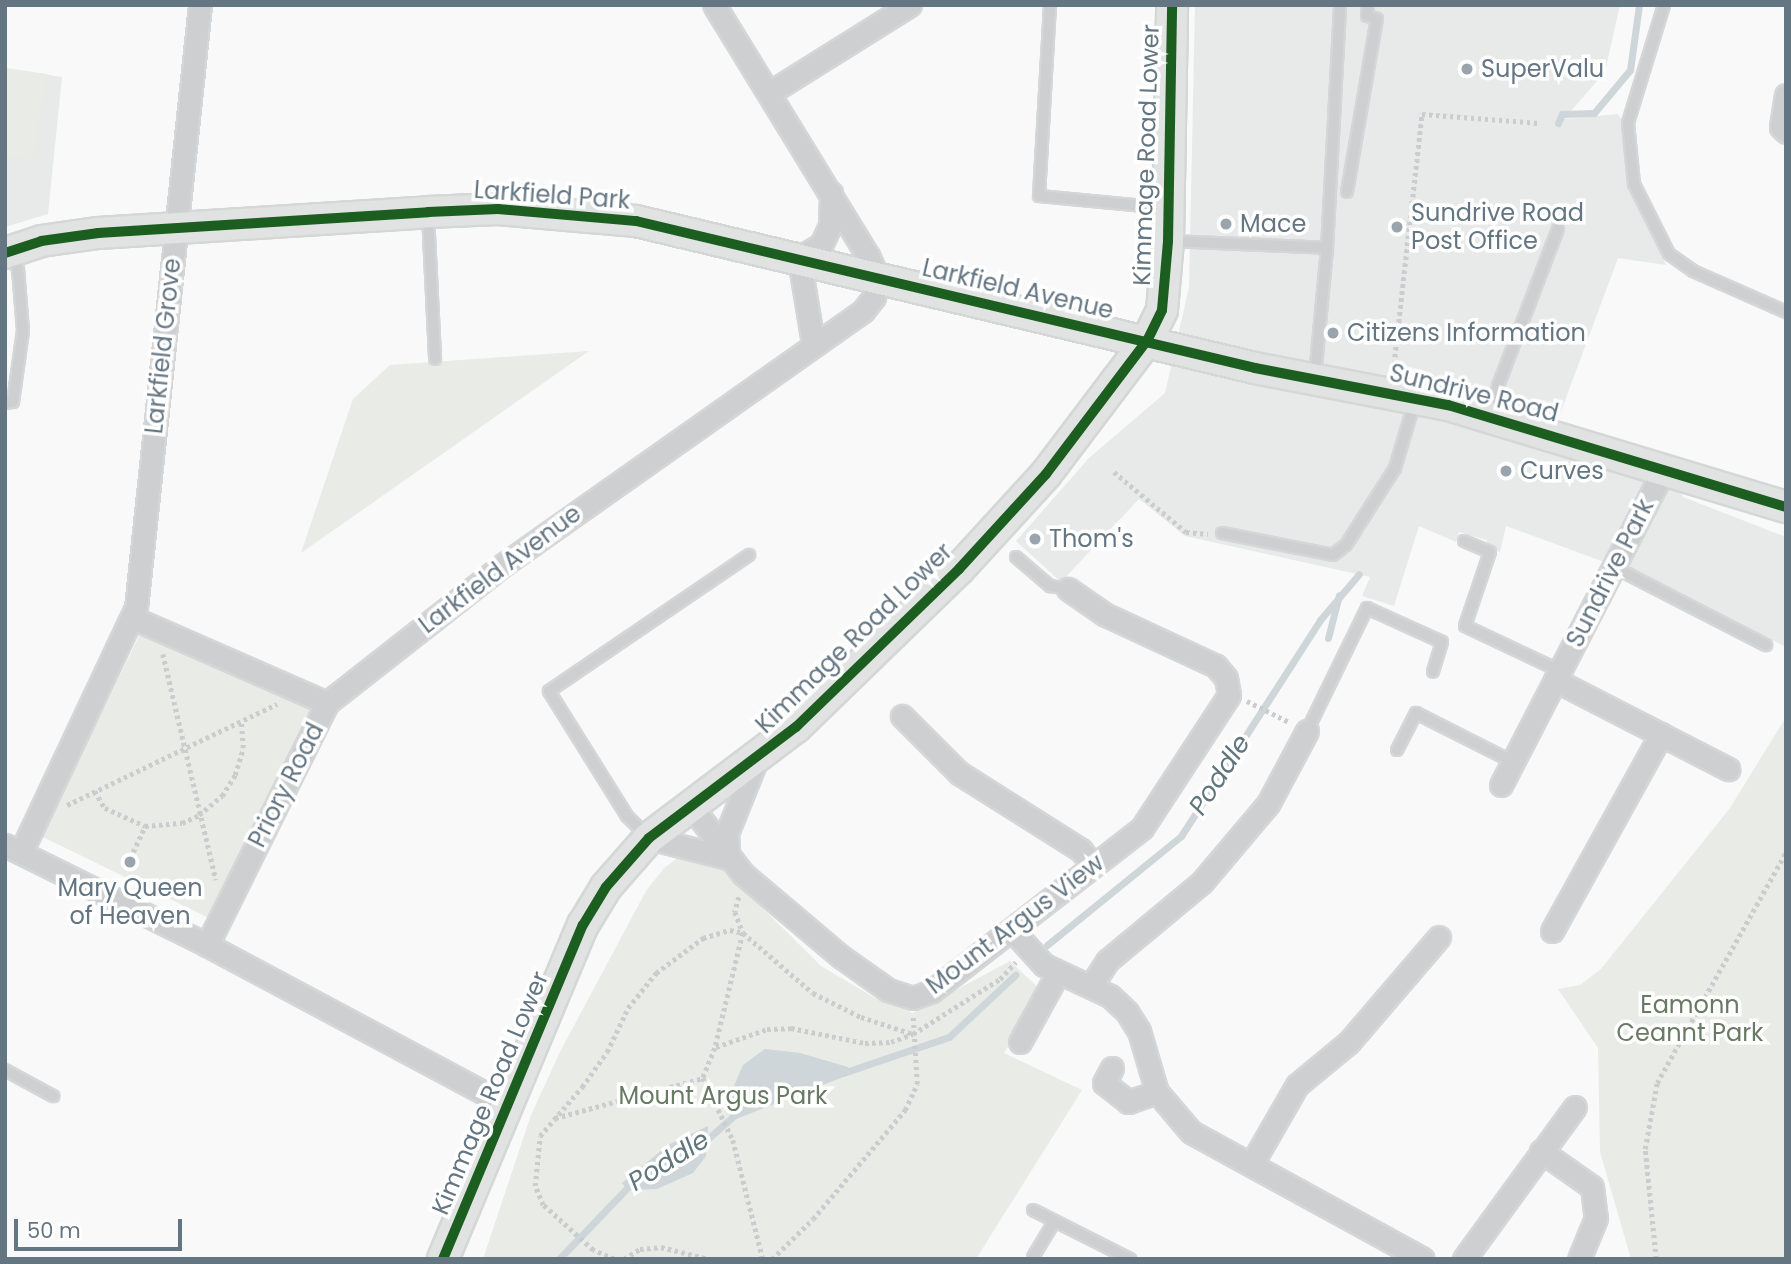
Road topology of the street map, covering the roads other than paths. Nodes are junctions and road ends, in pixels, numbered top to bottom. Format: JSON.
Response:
{"nodes":[{"id":1,"x":200,"y":5,"type":"edge"},
{"id":2,"x":714,"y":5,"type":"edge"},
{"id":3,"x":910,"y":5,"type":"edge"},
{"id":4,"x":1050,"y":5,"type":"edge"},
{"id":5,"x":1172,"y":5,"type":"edge"},
{"id":6,"x":1340,"y":5,"type":"edge"},
{"id":7,"x":1368,"y":5,"type":"edge"},
{"id":8,"x":1664,"y":5,"type":"edge"},
{"id":9,"x":769,"y":93,"type":"junction"},
{"id":10,"x":1786,"y":95,"type":"edge"},
{"id":11,"x":1786,"y":132,"type":"edge"},
{"id":12,"x":831,"y":191,"type":"junction"},
{"id":13,"x":1347,"y":192,"type":"dead end"},
{"id":14,"x":1168,"y":208,"type":"junction"},
{"id":15,"x":428,"y":212,"type":"junction"},
{"id":16,"x":1559,"y":229,"type":"dead end"},
{"id":17,"x":176,"y":230,"type":"junction"},
{"id":18,"x":1168,"y":241,"type":"junction"},
{"id":19,"x":1327,"y":248,"type":"junction"},
{"id":20,"x":7,"y":252,"type":"edge"},
{"id":21,"x":799,"y":258,"type":"junction"},
{"id":22,"x":878,"y":278,"type":"junction"},
{"id":23,"x":1786,"y":312,"type":"edge"},
{"id":24,"x":1148,"y":339,"type":"junction"},
{"id":25,"x":813,"y":342,"type":"junction"},
{"id":26,"x":435,"y":359,"type":"dead end"},
{"id":27,"x":1315,"y":379,"type":"junction"},
{"id":28,"x":1416,"y":398,"type":"junction"},
{"id":29,"x":5,"y":403,"type":"edge"},
{"id":30,"x":1491,"y":416,"type":"junction"},
{"id":31,"x":1665,"y":467,"type":"junction"},
{"id":32,"x":1786,"y":507,"type":"edge"},
{"id":33,"x":1222,"y":533,"type":"dead end"},
{"id":34,"x":1464,"y":541,"type":"dead end"},
{"id":35,"x":749,"y":555,"type":"dead end"},
{"id":36,"x":1016,"y":557,"type":"dead end"},
{"id":37,"x":1614,"y":567,"type":"junction"},
{"id":38,"x":1068,"y":589,"type":"joint"},
{"id":39,"x":133,"y":618,"type":"junction"},
{"id":40,"x":1766,"y":645,"type":"dead end"},
{"id":41,"x":1433,"y":672,"type":"dead end"},
{"id":42,"x":1558,"y":676,"type":"junction"},
{"id":43,"x":327,"y":703,"type":"junction"},
{"id":44,"x":902,"y":716,"type":"dead end"},
{"id":45,"x":1307,"y":731,"type":"joint"},
{"id":46,"x":1661,"y":734,"type":"junction"},
{"id":47,"x":1397,"y":750,"type":"dead end"},
{"id":48,"x":757,"y":758,"type":"junction"},
{"id":49,"x":1513,"y":762,"type":"junction"},
{"id":50,"x":1728,"y":769,"type":"dead end"},
{"id":51,"x":1502,"y":785,"type":"dead end"},
{"id":52,"x":691,"y":806,"type":"junction"},
{"id":53,"x":649,"y":838,"type":"junction"},
{"id":54,"x":13,"y":849,"type":"edge"},
{"id":55,"x":728,"y":858,"type":"junction"},
{"id":56,"x":1093,"y":866,"type":"junction"},
{"id":57,"x":1552,"y":931,"type":"dead end"},
{"id":58,"x":1439,"y":937,"type":"dead end"},
{"id":59,"x":1020,"y":939,"type":"junction"},
{"id":60,"x":207,"y":945,"type":"junction"},
{"id":61,"x":1051,"y":969,"type":"junction"},
{"id":62,"x":1091,"y":986,"type":"junction"},
{"id":63,"x":1020,"y":1042,"type":"dead end"},
{"id":64,"x":1112,"y":1068,"type":"dead end"},
{"id":65,"x":5,"y":1070,"type":"edge"},
{"id":66,"x":1157,"y":1092,"type":"junction"},
{"id":67,"x":53,"y":1096,"type":"dead end"},
{"id":68,"x":508,"y":1106,"type":"junction"},
{"id":69,"x":1575,"y":1107,"type":"dead end"},
{"id":70,"x":1541,"y":1151,"type":"junction"},
{"id":71,"x":1251,"y":1165,"type":"junction"},
{"id":72,"x":1033,"y":1210,"type":"dead end"},
{"id":73,"x":1054,"y":1222,"type":"junction"},
{"id":74,"x":1033,"y":1257,"type":"edge"},
{"id":75,"x":443,"y":1259,"type":"edge"},
{"id":76,"x":1130,"y":1259,"type":"edge"},
{"id":77,"x":1423,"y":1259,"type":"edge"},
{"id":78,"x":1464,"y":1259,"type":"edge"},
{"id":79,"x":1579,"y":1259,"type":"edge"}],
"edges":[{"from":1,"to":17,"type":"street","name":"Larkfield Grove"},
{"from":2,"to":9,"type":"street"},
{"from":3,"to":9,"type":"street"},
{"from":4,"to":14,"type":"lane"},
{"from":5,"to":14,"type":"street","name":"Kimmage Road Lower"},
{"from":6,"to":19,"type":"lane"},
{"from":7,"to":13,"type":"lane"},
{"from":8,"to":23,"type":"lane"},
{"from":9,"to":12,"type":"street"},
{"from":10,"to":11,"type":"street"},
{"from":12,"to":21,"type":"street"},
{"from":12,"to":22,"type":"street"},
{"from":14,"to":18,"type":"street","name":"Kimmage Road Lower"},
{"from":15,"to":17,"type":"street","name":"Larkfield Park"},
{"from":15,"to":21,"type":"street","name":"Larkfield Park"},
{"from":15,"to":26,"type":"lane"},
{"from":16,"to":30,"type":"lane"},
{"from":17,"to":20,"type":"street","name":"Larkfield Park"},
{"from":17,"to":39,"type":"street","name":"Larkfield Grove"},
{"from":18,"to":19,"type":"lane"},
{"from":18,"to":24,"type":"street","name":"Kimmage Road Lower"},
{"from":19,"to":27,"type":"lane"},
{"from":20,"to":29,"type":"lane"},
{"from":21,"to":22,"type":"street","name":"Larkfield Park"},
{"from":21,"to":25,"type":"street"},
{"from":22,"to":24,"type":"street","name":"Larkfield Avenue"},
{"from":22,"to":25,"type":"street","name":"Larkfield Avenue"},
{"from":24,"to":27,"type":"street","name":"Sundrive Road"},
{"from":24,"to":48,"type":"street","name":"Kimmage Road Lower"},
{"from":25,"to":43,"type":"street","name":"Larkfield Avenue"},
{"from":27,"to":28,"type":"street","name":"Sundrive Road"},
{"from":28,"to":30,"type":"street","name":"Sundrive Road"},
{"from":28,"to":33,"type":"lane"},
{"from":30,"to":31,"type":"street","name":"Sundrive Road"},
{"from":31,"to":32,"type":"street","name":"Sundrive Road"},
{"from":31,"to":37,"type":"street","name":"Sundrive Park"},
{"from":34,"to":42,"type":"lane"},
{"from":35,"to":53,"type":"lane"},
{"from":36,"to":38,"type":"lane"},
{"from":37,"to":40,"type":"lane"},
{"from":37,"to":42,"type":"street","name":"Sundrive Park"},
{"from":38,"to":56,"type":"street","name":"Mount Argus View"},
{"from":39,"to":43,"type":"street","name":"Priory Road"},
{"from":39,"to":54,"type":"street"},
{"from":41,"to":45,"type":"lane"},
{"from":42,"to":46,"type":"street"},
{"from":42,"to":49,"type":"street","name":"Sundrive Park"},
{"from":43,"to":60,"type":"street","name":"Priory Road"},
{"from":44,"to":56,"type":"street"},
{"from":45,"to":62,"type":"street"},
{"from":46,"to":50,"type":"street"},
{"from":46,"to":57,"type":"street"},
{"from":47,"to":49,"type":"lane"},
{"from":48,"to":52,"type":"street","name":"Kimmage Road Lower"},
{"from":48,"to":55,"type":"street"},
{"from":49,"to":51,"type":"street","name":"Sundrive Park"},
{"from":52,"to":53,"type":"street","name":"Kimmage Road Lower"},
{"from":52,"to":55,"type":"street","name":"Mount Argus View"},
{"from":53,"to":55,"type":"street"},
{"from":53,"to":68,"type":"street","name":"Kimmage Road Lower"},
{"from":54,"to":60,"type":"street"},
{"from":55,"to":59,"type":"street","name":"Mount Argus View"},
{"from":56,"to":59,"type":"street","name":"Mount Argus View"},
{"from":58,"to":71,"type":"street"},
{"from":59,"to":61,"type":"street"},
{"from":60,"to":68,"type":"street"},
{"from":61,"to":62,"type":"street"},
{"from":61,"to":63,"type":"street"},
{"from":62,"to":66,"type":"street"},
{"from":64,"to":66,"type":"street"},
{"from":65,"to":67,"type":"lane"},
{"from":66,"to":71,"type":"street"},
{"from":68,"to":75,"type":"street","name":"Kimmage Road Lower"},
{"from":69,"to":70,"type":"street"},
{"from":70,"to":78,"type":"street"},
{"from":70,"to":79,"type":"street"},
{"from":71,"to":77,"type":"street"},
{"from":72,"to":73,"type":"lane"},
{"from":73,"to":74,"type":"lane"},
{"from":73,"to":76,"type":"lane"}]}
